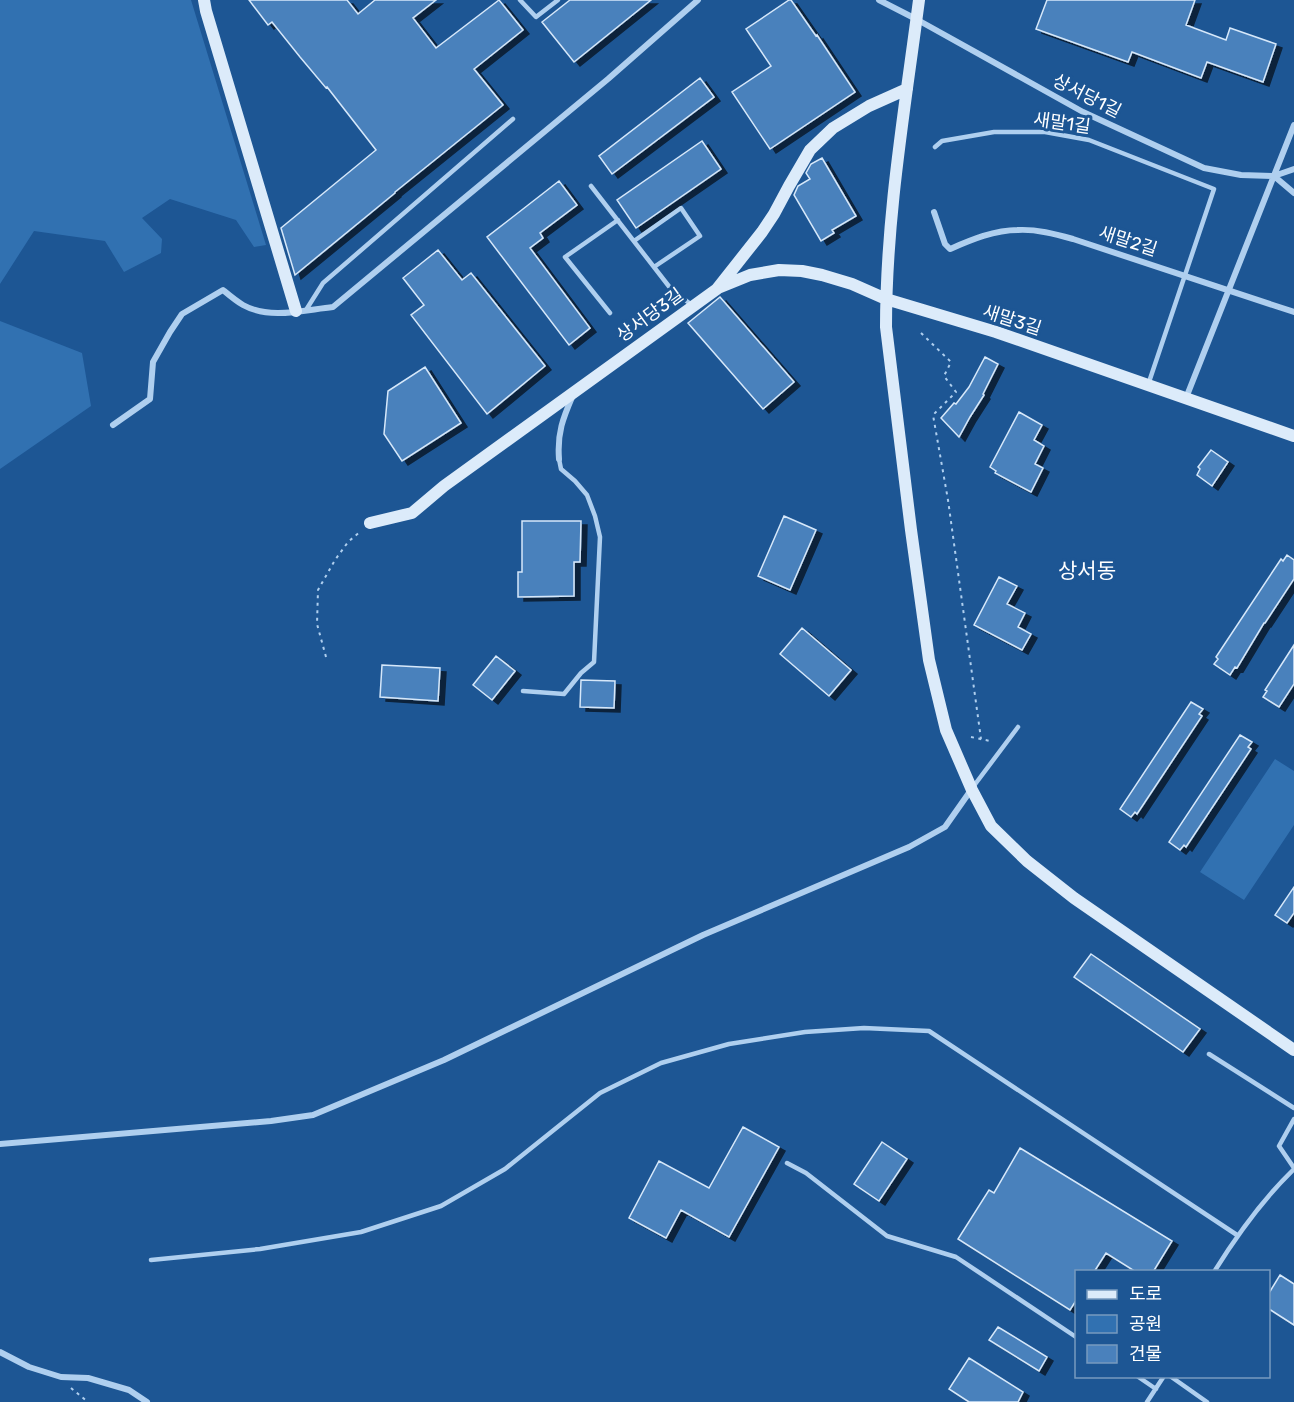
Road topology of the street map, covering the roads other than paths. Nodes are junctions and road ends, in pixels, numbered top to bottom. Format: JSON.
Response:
{"nodes":[{"id":1,"x":204,"y":0,"type":"edge"},
{"id":2,"x":520,"y":0,"type":"edge"},
{"id":3,"x":558,"y":0,"type":"edge"},
{"id":4,"x":698,"y":0,"type":"edge"},
{"id":5,"x":879,"y":0,"type":"edge"},
{"id":6,"x":919,"y":0,"type":"edge"},
{"id":7,"x":916,"y":19,"type":"junction"},
{"id":8,"x":907,"y":89,"type":"junction"},
{"id":9,"x":513,"y":119,"type":"dead end"},
{"id":10,"x":1294,"y":125,"type":"edge"},
{"id":11,"x":935,"y":147,"type":"dead end"},
{"id":12,"x":1294,"y":169,"type":"edge"},
{"id":13,"x":1274,"y":176,"type":"junction"},
{"id":14,"x":591,"y":186,"type":"dead end"},
{"id":15,"x":1294,"y":193,"type":"edge"},
{"id":16,"x":933,"y":212,"type":"dead end"},
{"id":17,"x":618,"y":220,"type":"junction"},
{"id":18,"x":634,"y":241,"type":"junction"},
{"id":19,"x":654,"y":267,"type":"junction"},
{"id":20,"x":1184,"y":276,"type":"junction"},
{"id":21,"x":717,"y":289,"type":"junction"},
{"id":22,"x":1228,"y":290,"type":"junction"},
{"id":23,"x":886,"y":299,"type":"junction"},
{"id":24,"x":693,"y":306,"type":"junction"},
{"id":25,"x":301,"y":310,"type":"junction"},
{"id":26,"x":1294,"y":312,"type":"edge"},
{"id":27,"x":610,"y":313,"type":"dead end"},
{"id":28,"x":1148,"y":385,"type":"junction"},
{"id":29,"x":575,"y":392,"type":"junction"},
{"id":30,"x":1186,"y":398,"type":"junction"},
{"id":31,"x":113,"y":425,"type":"dead end"},
{"id":32,"x":1294,"y":436,"type":"edge"},
{"id":33,"x":558,"y":459,"type":"joint"},
{"id":34,"x":370,"y":524,"type":"road end"},
{"id":35,"x":523,"y":691,"type":"dead end"},
{"id":36,"x":1018,"y":727,"type":"dead end"},
{"id":37,"x":972,"y":790,"type":"junction"},
{"id":38,"x":1294,"y":1050,"type":"edge"},
{"id":39,"x":1209,"y":1054,"type":"dead end"},
{"id":40,"x":1294,"y":1108,"type":"edge"},
{"id":41,"x":1294,"y":1119,"type":"edge"},
{"id":42,"x":0,"y":1144,"type":"edge"},
{"id":43,"x":787,"y":1163,"type":"dead end"},
{"id":44,"x":1294,"y":1168,"type":"edge"},
{"id":45,"x":1237,"y":1235,"type":"junction"},
{"id":46,"x":151,"y":1260,"type":"dead end"},
{"id":47,"x":1215,"y":1270,"type":"edge"},
{"id":48,"x":1075,"y":1336,"type":"edge"},
{"id":49,"x":0,"y":1352,"type":"edge"},
{"id":50,"x":1139,"y":1378,"type":"edge"},
{"id":51,"x":1163,"y":1378,"type":"edge"},
{"id":52,"x":1171,"y":1378,"type":"edge"},
{"id":53,"x":1156,"y":1389,"type":"junction"},
{"id":54,"x":147,"y":1402,"type":"edge"},
{"id":55,"x":1148,"y":1402,"type":"edge"},
{"id":56,"x":1207,"y":1402,"type":"edge"}],
"edges":[{"from":1,"to":25,"type":"street"},
{"from":2,"to":3,"type":"lane"},
{"from":4,"to":25,"type":"street"},
{"from":5,"to":7,"type":"street","name":"상서당1길"},
{"from":6,"to":7,"type":"street"},
{"from":7,"to":8,"type":"street"},
{"from":7,"to":13,"type":"street","name":"상서당1길"},
{"from":8,"to":21,"type":"street","name":"상서당3길"},
{"from":8,"to":23,"type":"street"},
{"from":9,"to":25,"type":"lane"},
{"from":10,"to":13,"type":"street"},
{"from":11,"to":20,"type":"lane","name":"새말1길"},
{"from":12,"to":13,"type":"street","name":"상서당1길"},
{"from":13,"to":15,"type":"street"},
{"from":13,"to":22,"type":"street"},
{"from":14,"to":17,"type":"lane"},
{"from":16,"to":20,"type":"street","name":"새말2길"},
{"from":17,"to":18,"type":"lane"},
{"from":17,"to":27,"type":"lane"},
{"from":18,"to":19,"type":"lane"},
{"from":18,"to":19,"type":"lane"},
{"from":19,"to":24,"type":"lane"},
{"from":20,"to":22,"type":"street","name":"새말2길"},
{"from":20,"to":28,"type":"lane"},
{"from":21,"to":23,"type":"street","name":"새말3길"},
{"from":21,"to":24,"type":"street","name":"상서당3길"},
{"from":22,"to":26,"type":"street","name":"새말2길"},
{"from":22,"to":30,"type":"street"},
{"from":23,"to":28,"type":"street","name":"새말3길"},
{"from":23,"to":37,"type":"street"},
{"from":24,"to":29,"type":"street","name":"상서당3길"},
{"from":25,"to":31,"type":"street"},
{"from":28,"to":30,"type":"street","name":"새말3길"},
{"from":29,"to":33,"type":"street"},
{"from":29,"to":34,"type":"street","name":"상서당3길"},
{"from":30,"to":32,"type":"street","name":"새말3길"},
{"from":33,"to":35,"type":"lane"},
{"from":36,"to":37,"type":"lane"},
{"from":37,"to":38,"type":"street"},
{"from":37,"to":42,"type":"street"},
{"from":39,"to":40,"type":"lane"},
{"from":41,"to":44,"type":"lane"},
{"from":43,"to":48,"type":"lane"},
{"from":44,"to":45,"type":"lane"},
{"from":45,"to":46,"type":"lane"},
{"from":45,"to":47,"type":"lane"},
{"from":49,"to":54,"type":"street"},
{"from":50,"to":53,"type":"lane"},
{"from":51,"to":53,"type":"lane"},
{"from":52,"to":56,"type":"lane"},
{"from":53,"to":55,"type":"lane"}]}
